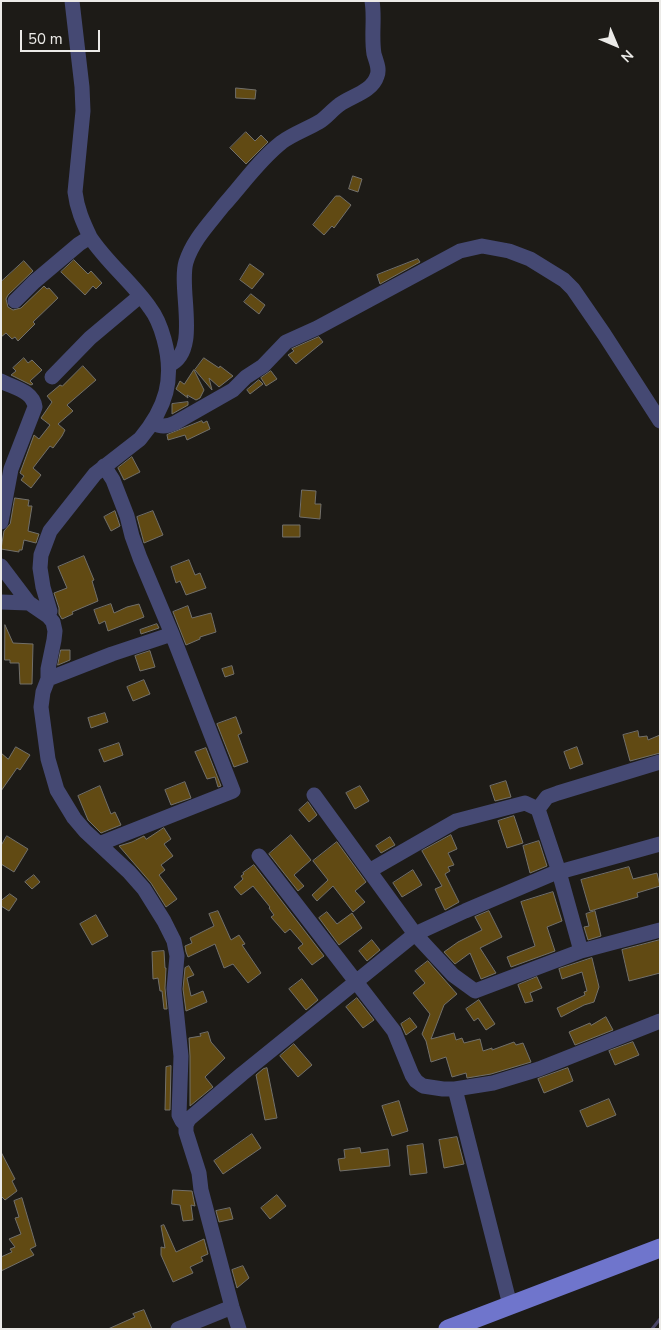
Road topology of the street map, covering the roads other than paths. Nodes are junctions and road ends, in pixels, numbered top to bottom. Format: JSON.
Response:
{"nodes":[{"id":1,"x":72,"y":1,"type":"edge"},
{"id":2,"x":372,"y":1,"type":"edge"},
{"id":3,"x":90,"y":237,"type":"junction"},
{"id":4,"x":140,"y":296,"type":"junction"},
{"id":5,"x":15,"y":301,"type":"dead end"},
{"id":6,"x":170,"y":365,"type":"junction"},
{"id":7,"x":52,"y":377,"type":"dead end"},
{"id":8,"x":1,"y":381,"type":"edge"},
{"id":9,"x":660,"y":420,"type":"edge"},
{"id":10,"x":152,"y":423,"type":"junction"},
{"id":11,"x":104,"y":466,"type":"junction"},
{"id":12,"x":1,"y":522,"type":"edge"},
{"id":13,"x":1,"y":566,"type":"edge"},
{"id":14,"x":1,"y":602,"type":"edge"},
{"id":15,"x":28,"y":603,"type":"junction"},
{"id":16,"x":48,"y":616,"type":"junction"},
{"id":17,"x":172,"y":634,"type":"junction"},
{"id":18,"x":48,"y":679,"type":"junction"},
{"id":19,"x":660,"y":762,"type":"edge"},
{"id":20,"x":314,"y":795,"type":"dead end"},
{"id":21,"x":538,"y":809,"type":"junction"},
{"id":22,"x":99,"y":844,"type":"junction"},
{"id":23,"x":660,"y":844,"type":"edge"},
{"id":24,"x":259,"y":856,"type":"dead end"},
{"id":25,"x":369,"y":871,"type":"junction"},
{"id":26,"x":559,"y":872,"type":"junction"},
{"id":27,"x":660,"y":930,"type":"edge"},
{"id":28,"x":415,"y":934,"type":"junction"},
{"id":29,"x":580,"y":951,"type":"junction"},
{"id":30,"x":356,"y":982,"type":"junction"},
{"id":31,"x":660,"y":1021,"type":"edge"},
{"id":32,"x":455,"y":1089,"type":"junction"},
{"id":33,"x":186,"y":1125,"type":"junction"},
{"id":34,"x":660,"y":1248,"type":"edge"},
{"id":35,"x":510,"y":1305,"type":"junction"},
{"id":36,"x":232,"y":1307,"type":"junction"},
{"id":37,"x":178,"y":1329,"type":"edge"},
{"id":38,"x":239,"y":1329,"type":"edge"},
{"id":39,"x":448,"y":1329,"type":"edge"}],
"edges":[{"from":1,"to":3,"type":"street"},
{"from":2,"to":6,"type":"street"},
{"from":3,"to":4,"type":"street"},
{"from":3,"to":5,"type":"street"},
{"from":4,"to":6,"type":"street"},
{"from":4,"to":7,"type":"street"},
{"from":6,"to":10,"type":"street"},
{"from":8,"to":12,"type":"street"},
{"from":9,"to":10,"type":"street"},
{"from":10,"to":11,"type":"street"},
{"from":11,"to":16,"type":"street"},
{"from":11,"to":17,"type":"street"},
{"from":13,"to":15,"type":"street"},
{"from":14,"to":15,"type":"street"},
{"from":15,"to":16,"type":"street"},
{"from":16,"to":18,"type":"street"},
{"from":17,"to":18,"type":"street"},
{"from":17,"to":22,"type":"street"},
{"from":18,"to":22,"type":"street"},
{"from":19,"to":21,"type":"street"},
{"from":20,"to":25,"type":"street"},
{"from":21,"to":25,"type":"street"},
{"from":21,"to":26,"type":"street"},
{"from":22,"to":33,"type":"street"},
{"from":23,"to":26,"type":"street"},
{"from":24,"to":30,"type":"street"},
{"from":25,"to":28,"type":"street"},
{"from":26,"to":28,"type":"street"},
{"from":26,"to":29,"type":"street"},
{"from":27,"to":29,"type":"street"},
{"from":28,"to":29,"type":"street"},
{"from":28,"to":30,"type":"street"},
{"from":30,"to":32,"type":"street"},
{"from":30,"to":33,"type":"street"},
{"from":31,"to":32,"type":"street"},
{"from":32,"to":35,"type":"street"},
{"from":33,"to":36,"type":"street"},
{"from":34,"to":35,"type":"main road"},
{"from":35,"to":39,"type":"main road"},
{"from":36,"to":37,"type":"street"},
{"from":36,"to":38,"type":"street"}]}
